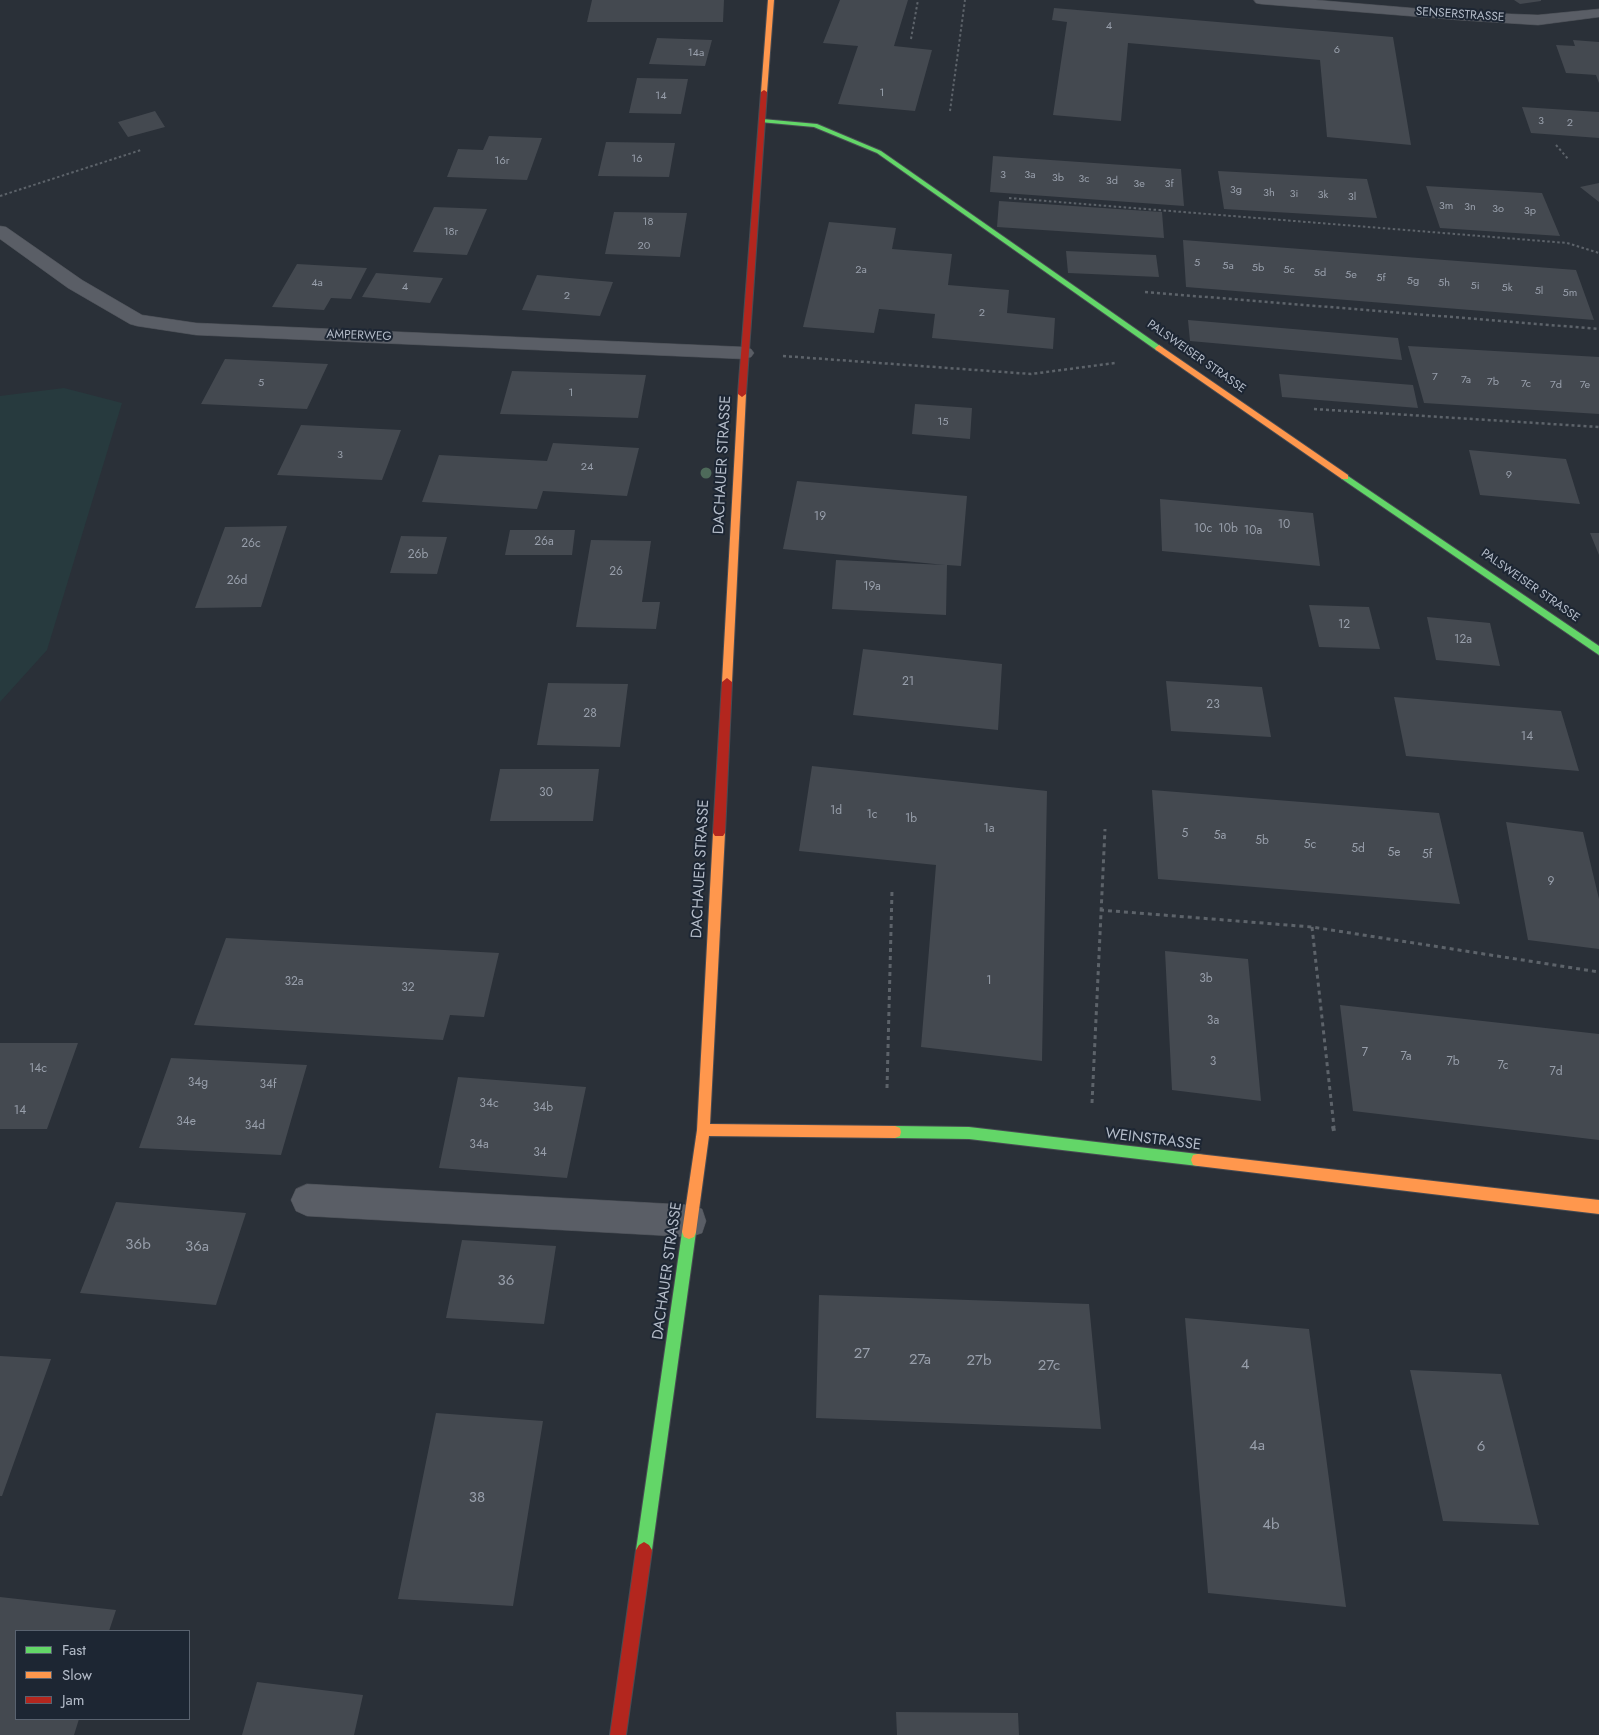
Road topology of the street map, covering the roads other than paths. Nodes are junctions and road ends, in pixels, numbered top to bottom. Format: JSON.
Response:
{"nodes":[{"id":1,"x":771,"y":0,"type":"edge"},
{"id":2,"x":1262,"y":0,"type":"edge"},
{"id":3,"x":1599,"y":13,"type":"edge"},
{"id":4,"x":762,"y":121,"type":"junction"},
{"id":5,"x":0,"y":231,"type":"edge"},
{"id":6,"x":744,"y":353,"type":"junction"},
{"id":7,"x":1599,"y":651,"type":"edge"},
{"id":8,"x":703,"y":1130,"type":"junction"},
{"id":9,"x":307,"y":1200,"type":"dead end"},
{"id":10,"x":1599,"y":1207,"type":"edge"},
{"id":11,"x":690,"y":1221,"type":"junction"},
{"id":12,"x":618,"y":1735,"type":"edge"}],
"edges":[{"from":1,"to":4,"type":"street","name":"DACHAUER STRASSE"},
{"from":2,"to":3,"type":"street","name":"SENSERSTRASSE"},
{"from":4,"to":6,"type":"street","name":"DACHAUER STRASSE"},
{"from":4,"to":7,"type":"street","name":"PALSWEISER STRASSE"},
{"from":5,"to":6,"type":"street","name":"AMPERWEG"},
{"from":6,"to":8,"type":"street","name":"DACHAUER STRASSE"},
{"from":8,"to":10,"type":"street","name":"WEINSTRASSE"},
{"from":8,"to":11,"type":"street","name":"DACHAUER STRASSE"},
{"from":9,"to":11,"type":"street"},
{"from":11,"to":12,"type":"street","name":"DACHAUER STRASSE"}]}
